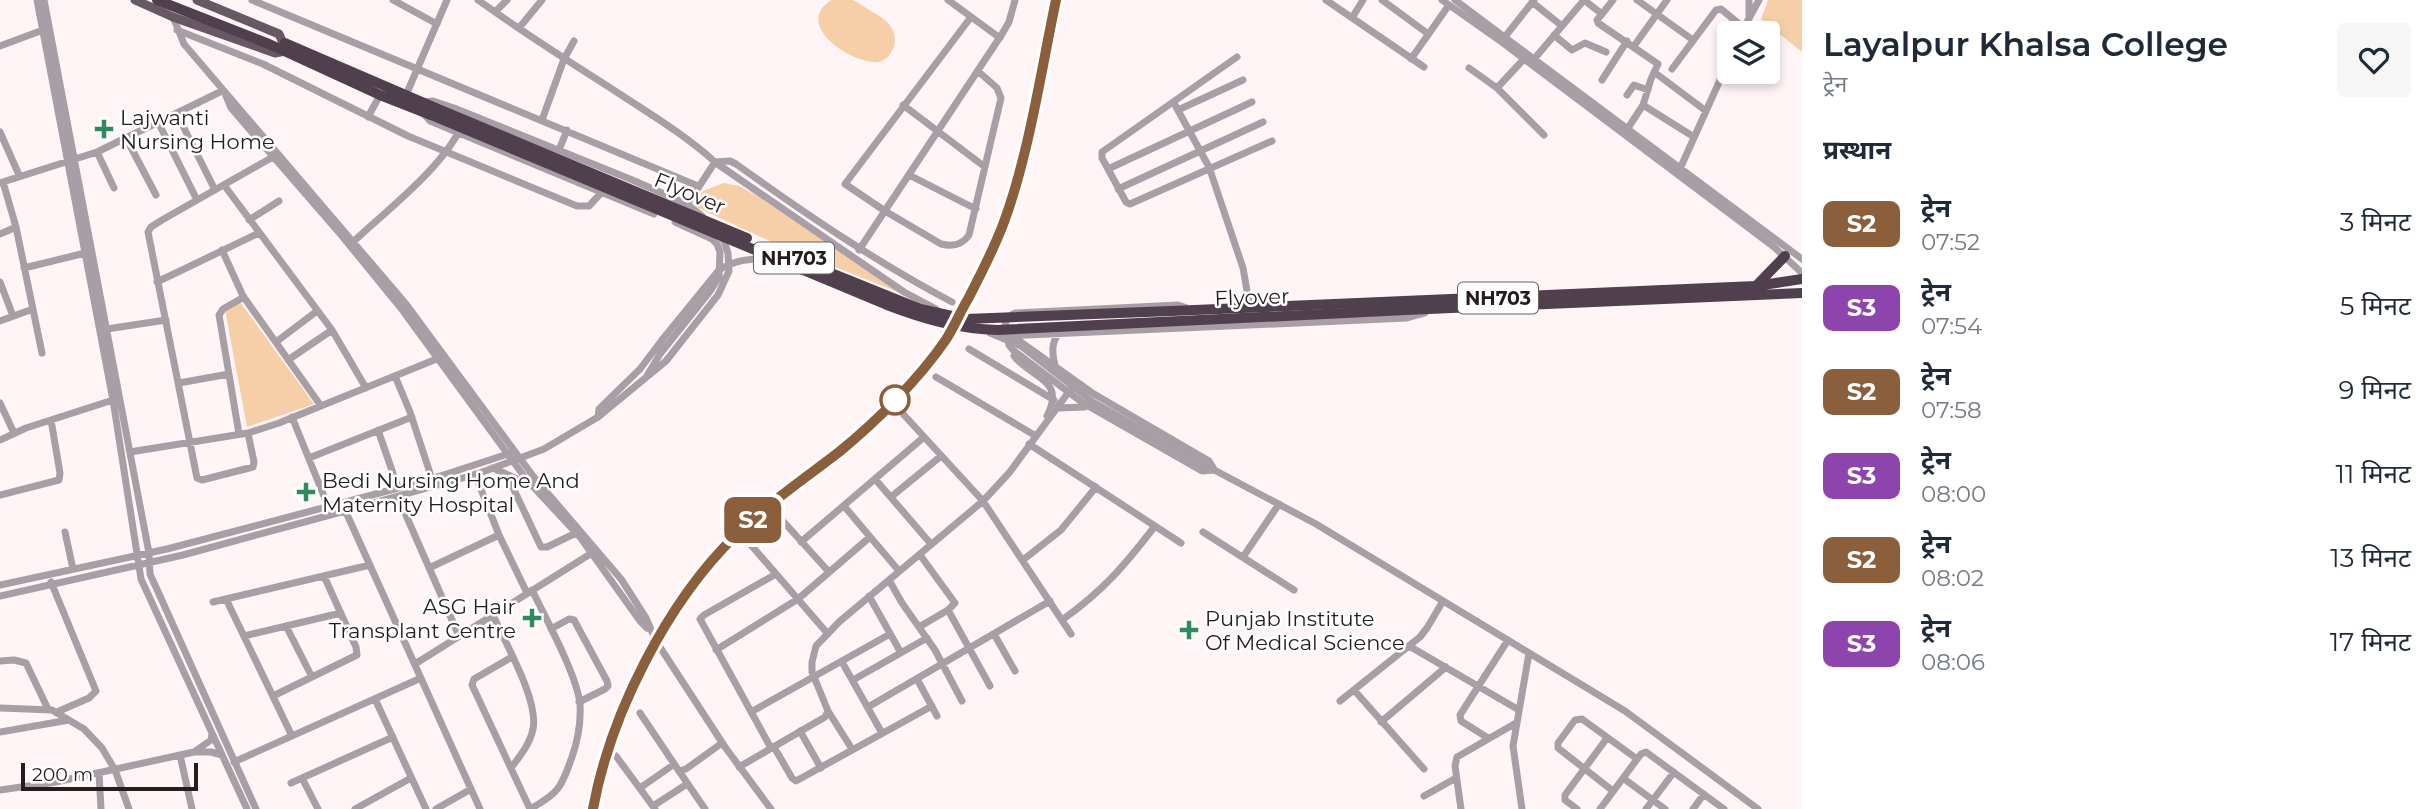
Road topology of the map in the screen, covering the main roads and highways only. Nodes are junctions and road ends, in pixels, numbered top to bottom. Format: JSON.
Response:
{"nodes":[{"id":1,"x":135,"y":0,"type":"edge"},
{"id":2,"x":157,"y":0,"type":"edge"},
{"id":3,"x":175,"y":0,"type":"edge"},
{"id":4,"x":197,"y":0,"type":"edge"},
{"id":5,"x":270,"y":41,"type":"junction"},
{"id":6,"x":284,"y":47,"type":"junction"},
{"id":7,"x":428,"y":109,"type":"junction"},
{"id":8,"x":1785,"y":256,"type":"road end"},
{"id":9,"x":1802,"y":279,"type":"edge"},
{"id":10,"x":1756,"y":286,"type":"junction"},
{"id":11,"x":1802,"y":293,"type":"edge"}],
"edges":[{"from":1,"to":6,"type":"main road"},
{"from":2,"to":5,"type":"highway","number":"NH703"},
{"from":3,"to":5,"type":"highway","number":"NH703"},
{"from":4,"to":6,"type":"main road"},
{"from":5,"to":6,"type":"highway","number":"NH703"},
{"from":6,"to":7,"type":"highway","number":"NH703"},
{"from":6,"to":7,"type":"highway","number":"NH703"},
{"from":7,"to":10,"type":"highway","name":"Flyover","number":"NH703","bridge":true},
{"from":7,"to":11,"type":"highway","name":"Flyover","number":"NH703","bridge":true},
{"from":8,"to":10,"type":"highway"},
{"from":9,"to":10,"type":"highway","number":"NH703"}]}
